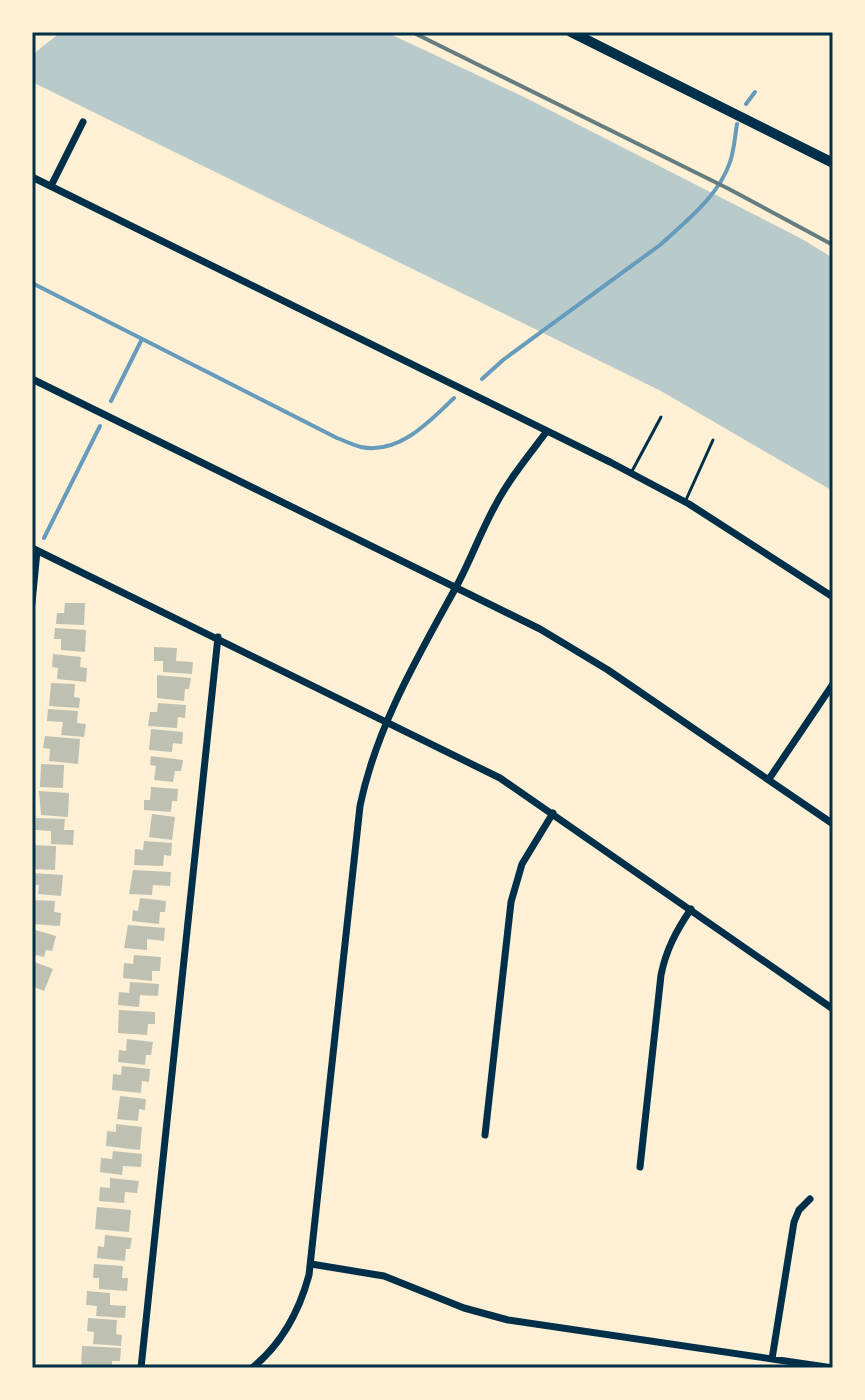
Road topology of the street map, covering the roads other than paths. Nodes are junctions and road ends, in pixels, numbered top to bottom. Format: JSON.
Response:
{"nodes":[{"id":1,"x":571,"y":32,"type":"edge"},
{"id":2,"x":83,"y":122,"type":"dead end"},
{"id":3,"x":833,"y":163,"type":"edge"},
{"id":4,"x":32,"y":177,"type":"edge"},
{"id":5,"x":51,"y":186,"type":"junction"},
{"id":6,"x":32,"y":379,"type":"edge"},
{"id":7,"x":661,"y":417,"type":"dead end"},
{"id":8,"x":547,"y":431,"type":"junction"},
{"id":9,"x":713,"y":440,"type":"dead end"},
{"id":10,"x":631,"y":473,"type":"junction"},
{"id":11,"x":685,"y":502,"type":"junction"},
{"id":12,"x":35,"y":550,"type":"edge"},
{"id":13,"x":456,"y":588,"type":"junction"},
{"id":14,"x":833,"y":597,"type":"edge"},
{"id":15,"x":32,"y":603,"type":"edge"},
{"id":16,"x":218,"y":637,"type":"junction"},
{"id":17,"x":833,"y":684,"type":"edge"},
{"id":18,"x":387,"y":722,"type":"junction"},
{"id":19,"x":769,"y":779,"type":"junction"},
{"id":20,"x":553,"y":813,"type":"junction"},
{"id":21,"x":833,"y":824,"type":"edge"},
{"id":22,"x":691,"y":909,"type":"junction"},
{"id":23,"x":833,"y":1009,"type":"edge"},
{"id":24,"x":485,"y":1135,"type":"dead end"},
{"id":25,"x":640,"y":1167,"type":"dead end"},
{"id":26,"x":810,"y":1199,"type":"dead end"},
{"id":27,"x":311,"y":1264,"type":"junction"},
{"id":28,"x":772,"y":1359,"type":"junction"},
{"id":29,"x":141,"y":1368,"type":"edge"},
{"id":30,"x":252,"y":1368,"type":"edge"},
{"id":31,"x":833,"y":1368,"type":"edge"}],
"edges":[{"from":1,"to":3,"type":"main road"},
{"from":2,"to":5,"type":"street"},
{"from":4,"to":5,"type":"street"},
{"from":5,"to":8,"type":"street"},
{"from":6,"to":13,"type":"street"},
{"from":7,"to":10,"type":"lane"},
{"from":8,"to":10,"type":"street"},
{"from":8,"to":13,"type":"street"},
{"from":9,"to":11,"type":"lane"},
{"from":10,"to":11,"type":"street"},
{"from":11,"to":14,"type":"street"},
{"from":12,"to":15,"type":"street"},
{"from":12,"to":16,"type":"street"},
{"from":13,"to":18,"type":"street"},
{"from":13,"to":19,"type":"street"},
{"from":16,"to":18,"type":"street"},
{"from":16,"to":29,"type":"street"},
{"from":17,"to":19,"type":"street"},
{"from":18,"to":20,"type":"street"},
{"from":18,"to":27,"type":"street"},
{"from":19,"to":21,"type":"street"},
{"from":20,"to":22,"type":"street"},
{"from":20,"to":24,"type":"street"},
{"from":22,"to":23,"type":"street"},
{"from":22,"to":25,"type":"street"},
{"from":26,"to":28,"type":"street"},
{"from":27,"to":28,"type":"street"},
{"from":27,"to":30,"type":"street"},
{"from":28,"to":31,"type":"street"}]}
